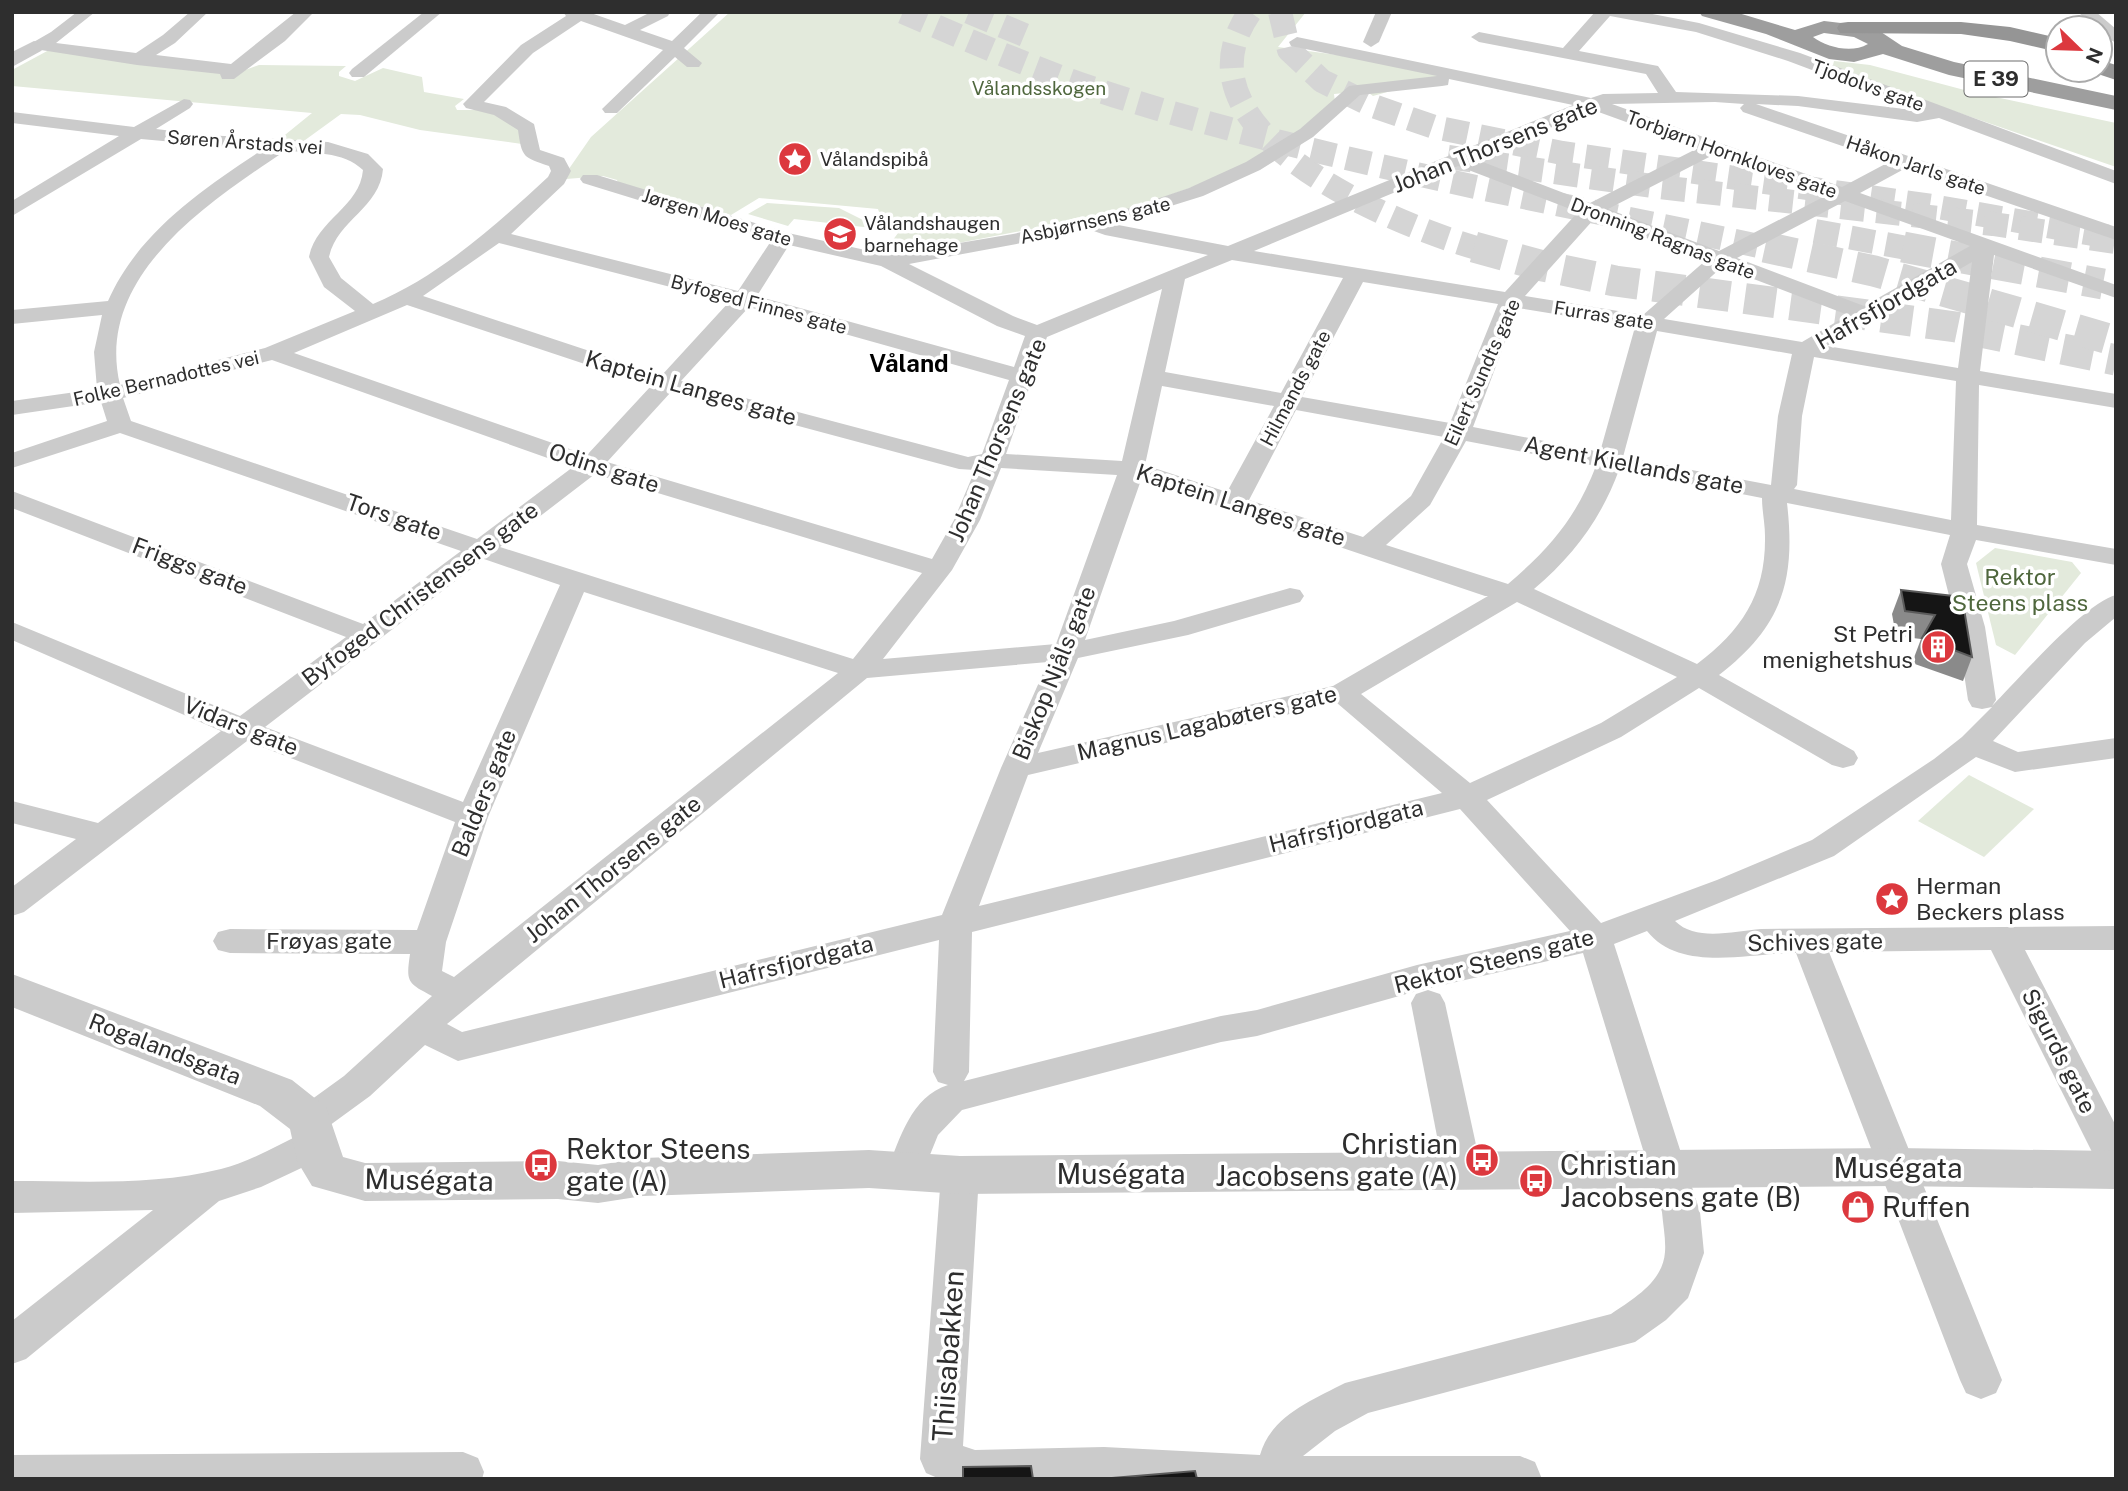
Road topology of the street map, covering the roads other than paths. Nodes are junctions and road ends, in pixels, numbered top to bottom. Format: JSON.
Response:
{"nodes":[{"id":1,"x":87,"y":12,"type":"edge"},
{"id":2,"x":200,"y":12,"type":"edge"},
{"id":3,"x":306,"y":12,"type":"edge"},
{"id":4,"x":435,"y":12,"type":"edge"},
{"id":5,"x":659,"y":12,"type":"edge"},
{"id":6,"x":712,"y":12,"type":"edge"},
{"id":7,"x":1384,"y":12,"type":"edge"},
{"id":8,"x":1604,"y":12,"type":"edge"},
{"id":9,"x":1615,"y":12,"type":"edge"},
{"id":10,"x":1709,"y":12,"type":"edge"},
{"id":11,"x":1752,"y":12,"type":"edge"},
{"id":12,"x":2086,"y":12,"type":"edge"},
{"id":13,"x":575,"y":14,"type":"edge"},
{"id":14,"x":1824,"y":27,"type":"junction"},
{"id":15,"x":1848,"y":29,"type":"junction"},
{"id":16,"x":626,"y":31,"type":"junction"},
{"id":17,"x":1479,"y":37,"type":"dead end"},
{"id":18,"x":2116,"y":38,"type":"edge"},
{"id":19,"x":1803,"y":41,"type":"junction"},
{"id":20,"x":1297,"y":42,"type":"dead end"},
{"id":21,"x":1371,"y":42,"type":"dead end"},
{"id":22,"x":2044,"y":42,"type":"edge"},
{"id":23,"x":12,"y":43,"type":"edge"},
{"id":24,"x":1879,"y":43,"type":"junction"},
{"id":25,"x":41,"y":47,"type":"junction"},
{"id":26,"x":674,"y":48,"type":"junction"},
{"id":27,"x":2044,"y":49,"type":"edge"},
{"id":28,"x":1567,"y":53,"type":"junction"},
{"id":29,"x":1849,"y":55,"type":"junction"},
{"id":30,"x":137,"y":60,"type":"junction"},
{"id":31,"x":1668,"y":60,"type":"dead end"},
{"id":32,"x":12,"y":61,"type":"edge"},
{"id":33,"x":693,"y":63,"type":"dead end"},
{"id":34,"x":1652,"y":70,"type":"junction"},
{"id":35,"x":358,"y":73,"type":"dead end"},
{"id":36,"x":1465,"y":76,"type":"junction"},
{"id":37,"x":1671,"y":97,"type":"junction"},
{"id":38,"x":1716,"y":97,"type":"junction"},
{"id":39,"x":1591,"y":103,"type":"junction"},
{"id":40,"x":2116,"y":103,"type":"edge"},
{"id":41,"x":184,"y":104,"type":"dead end"},
{"id":42,"x":611,"y":109,"type":"dead end"},
{"id":43,"x":1939,"y":111,"type":"junction"},
{"id":44,"x":2116,"y":114,"type":"edge"},
{"id":45,"x":12,"y":117,"type":"edge"},
{"id":46,"x":136,"y":133,"type":"junction"},
{"id":47,"x":279,"y":147,"type":"junction"},
{"id":48,"x":1715,"y":148,"type":"junction"},
{"id":49,"x":1460,"y":160,"type":"junction"},
{"id":50,"x":1906,"y":161,"type":"junction"},
{"id":51,"x":2116,"y":178,"type":"edge"},
{"id":52,"x":590,"y":179,"type":"dead end"},
{"id":53,"x":1843,"y":195,"type":"junction"},
{"id":54,"x":12,"y":210,"type":"edge"},
{"id":55,"x":1591,"y":210,"type":"junction"},
{"id":56,"x":1095,"y":224,"type":"junction"},
{"id":57,"x":2116,"y":234,"type":"edge"},
{"id":58,"x":496,"y":236,"type":"junction"},
{"id":59,"x":783,"y":238,"type":"junction"},
{"id":60,"x":1985,"y":246,"type":"junction"},
{"id":61,"x":1230,"y":253,"type":"junction"},
{"id":62,"x":1718,"y":260,"type":"junction"},
{"id":63,"x":888,"y":261,"type":"junction"},
{"id":64,"x":1176,"y":274,"type":"junction"},
{"id":65,"x":1356,"y":274,"type":"junction"},
{"id":66,"x":2116,"y":292,"type":"edge"},
{"id":67,"x":406,"y":298,"type":"junction"},
{"id":68,"x":744,"y":299,"type":"junction"},
{"id":69,"x":1510,"y":299,"type":"junction"},
{"id":70,"x":116,"y":307,"type":"junction"},
{"id":71,"x":370,"y":312,"type":"junction"},
{"id":72,"x":1867,"y":315,"type":"junction"},
{"id":73,"x":12,"y":317,"type":"edge"},
{"id":74,"x":1648,"y":322,"type":"junction"},
{"id":75,"x":1037,"y":333,"type":"junction"},
{"id":76,"x":1806,"y":349,"type":"junction"},
{"id":77,"x":273,"y":353,"type":"junction"},
{"id":78,"x":1021,"y":376,"type":"junction"},
{"id":79,"x":1968,"y":376,"type":"junction"},
{"id":80,"x":1152,"y":377,"type":"junction"},
{"id":81,"x":667,"y":384,"type":"junction"},
{"id":82,"x":110,"y":394,"type":"junction"},
{"id":83,"x":1288,"y":400,"type":"junction"},
{"id":84,"x":2116,"y":401,"type":"edge"},
{"id":85,"x":12,"y":408,"type":"edge"},
{"id":86,"x":120,"y":425,"type":"junction"},
{"id":87,"x":1459,"y":432,"type":"junction"},
{"id":88,"x":992,"y":460,"type":"junction"},
{"id":89,"x":12,"y":461,"type":"edge"},
{"id":90,"x":1609,"y":461,"type":"junction"},
{"id":91,"x":591,"y":465,"type":"junction"},
{"id":92,"x":1132,"y":469,"type":"junction"},
{"id":93,"x":1776,"y":493,"type":"junction"},
{"id":94,"x":12,"y":499,"type":"edge"},
{"id":95,"x":1235,"y":502,"type":"junction"},
{"id":96,"x":1964,"y":530,"type":"junction"},
{"id":97,"x":1369,"y":546,"type":"junction"},
{"id":98,"x":482,"y":547,"type":"junction"},
{"id":99,"x":2116,"y":557,"type":"edge"},
{"id":100,"x":939,"y":570,"type":"junction"},
{"id":101,"x":575,"y":581,"type":"junction"},
{"id":102,"x":1513,"y":593,"type":"junction"},
{"id":103,"x":1290,"y":596,"type":"dead end"},
{"id":104,"x":2116,"y":603,"type":"edge"},
{"id":105,"x":12,"y":630,"type":"edge"},
{"id":106,"x":367,"y":635,"type":"junction"},
{"id":107,"x":1067,"y":652,"type":"junction"},
{"id":108,"x":859,"y":670,"type":"junction"},
{"id":109,"x":1699,"y":676,"type":"junction"},
{"id":110,"x":1342,"y":693,"type":"junction"},
{"id":111,"x":1982,"y":699,"type":"dead end"},
{"id":112,"x":243,"y":729,"type":"junction"},
{"id":113,"x":1973,"y":744,"type":"junction"},
{"id":114,"x":2116,"y":748,"type":"edge"},
{"id":115,"x":1843,"y":758,"type":"dead end"},
{"id":116,"x":1016,"y":768,"type":"junction"},
{"id":117,"x":1466,"y":797,"type":"junction"},
{"id":118,"x":12,"y":812,"type":"edge"},
{"id":119,"x":472,"y":817,"type":"junction"},
{"id":120,"x":103,"y":835,"type":"junction"},
{"id":121,"x":12,"y":904,"type":"edge"},
{"id":122,"x":1652,"y":915,"type":"junction"},
{"id":123,"x":956,"y":922,"type":"junction"},
{"id":124,"x":1595,"y":938,"type":"junction"},
{"id":125,"x":2116,"y":939,"type":"edge"},
{"id":126,"x":2003,"y":940,"type":"junction"},
{"id":127,"x":230,"y":941,"type":"dead end"},
{"id":128,"x":1808,"y":941,"type":"junction"},
{"id":129,"x":429,"y":942,"type":"junction"},
{"id":130,"x":12,"y":990,"type":"edge"},
{"id":131,"x":457,"y":994,"type":"junction"},
{"id":132,"x":1428,"y":1003,"type":"dead end"},
{"id":133,"x":423,"y":1027,"type":"junction"},
{"id":134,"x":951,"y":1072,"type":"dead end"},
{"id":135,"x":313,"y":1132,"type":"junction"},
{"id":136,"x":2116,"y":1163,"type":"edge"},
{"id":137,"x":1895,"y":1167,"type":"junction"},
{"id":138,"x":2116,"y":1170,"type":"edge"},
{"id":139,"x":906,"y":1171,"type":"junction"},
{"id":140,"x":1669,"y":1171,"type":"junction"},
{"id":141,"x":1464,"y":1172,"type":"junction"},
{"id":142,"x":960,"y":1175,"type":"junction"},
{"id":143,"x":208,"y":1188,"type":"junction"},
{"id":144,"x":12,"y":1197,"type":"edge"},
{"id":145,"x":12,"y":1346,"type":"edge"},
{"id":146,"x":1981,"y":1380,"type":"dead end"},
{"id":147,"x":463,"y":1472,"type":"dead end"},
{"id":148,"x":12,"y":1475,"type":"edge"},
{"id":149,"x":1275,"y":1477,"type":"edge"},
{"id":150,"x":1521,"y":1477,"type":"edge"}],
"edges":[{"from":1,"to":25,"type":"street"},
{"from":2,"to":30,"type":"street"},
{"from":3,"to":30,"type":"street"},
{"from":4,"to":35,"type":"street"},
{"from":5,"to":16,"type":"street"},
{"from":6,"to":26,"type":"street"},
{"from":7,"to":21,"type":"street"},
{"from":8,"to":28,"type":"street"},
{"from":9,"to":43,"type":"street","name":"Tjodolvs gate"},
{"from":10,"to":19,"type":"highway","number":"E 39"},
{"from":11,"to":14,"type":"highway","number":"E 39"},
{"from":12,"to":18,"type":"street"},
{"from":13,"to":16,"type":"street"},
{"from":13,"to":58,"type":"street","name":"Folke Bernadottes vei"},
{"from":14,"to":15,"type":"highway","number":"E 39"},
{"from":14,"to":19,"type":"highway"},
{"from":15,"to":22,"type":"highway","number":"E 39"},
{"from":15,"to":24,"type":"highway","number":"E 39"},
{"from":16,"to":26,"type":"street"},
{"from":17,"to":28,"type":"street"},
{"from":19,"to":29,"type":"highway","number":"E 39"},
{"from":20,"to":36,"type":"street","name":"Torbjørn Hornkloves gate"},
{"from":23,"to":25,"type":"street"},
{"from":24,"to":27,"type":"highway","number":"E 39"},
{"from":24,"to":29,"type":"highway","number":"E 39"},
{"from":24,"to":40,"type":"highway","number":"E 39"},
{"from":25,"to":30,"type":"street"},
{"from":25,"to":32,"type":"street"},
{"from":26,"to":33,"type":"street"},
{"from":26,"to":42,"type":"street"},
{"from":28,"to":34,"type":"street"},
{"from":29,"to":44,"type":"highway","number":"E 39"},
{"from":31,"to":34,"type":"street"},
{"from":34,"to":37,"type":"street"},
{"from":36,"to":39,"type":"street","name":"Torbjørn Hornkloves gate"},
{"from":36,"to":56,"type":"street","name":"Asbjørnsens gate"},
{"from":37,"to":38,"type":"street","name":"Johan Thorsens gate"},
{"from":37,"to":39,"type":"street","name":"Johan Thorsens gate"},
{"from":38,"to":43,"type":"street","name":"Johan Thorsens gate"},
{"from":38,"to":50,"type":"street","name":"Håkon Jarls gate"},
{"from":39,"to":48,"type":"street","name":"Torbjørn Hornkloves gate"},
{"from":39,"to":49,"type":"street","name":"Johan Thorsens gate"},
{"from":41,"to":46,"type":"street"},
{"from":43,"to":51,"type":"street","name":"Tjodolvs gate"},
{"from":45,"to":46,"type":"street","name":"Søren Årstads vei"},
{"from":46,"to":47,"type":"street","name":"Søren Årstads vei"},
{"from":46,"to":54,"type":"street"},
{"from":47,"to":70,"type":"street"},
{"from":47,"to":71,"type":"street","name":"Søren Årstads vei"},
{"from":48,"to":53,"type":"street","name":"Torbjørn Hornkloves gate"},
{"from":48,"to":55,"type":"street","name":"Eilert Sundts gate"},
{"from":49,"to":55,"type":"street","name":"Dronning Ragnas gate"},
{"from":49,"to":61,"type":"street","name":"Johan Thorsens gate"},
{"from":50,"to":53,"type":"street"},
{"from":50,"to":57,"type":"street","name":"Håkon Jarls gate"},
{"from":52,"to":59,"type":"street","name":"Jørgen Moes gate"},
{"from":53,"to":60,"type":"street","name":"Torbjørn Hornkloves gate"},
{"from":53,"to":62,"type":"street"},
{"from":55,"to":62,"type":"street","name":"Dronning Ragnas gate"},
{"from":55,"to":69,"type":"street","name":"Eilert Sundts gate"},
{"from":56,"to":61,"type":"street","name":"Furras gate"},
{"from":56,"to":63,"type":"street","name":"Asbjørnsens gate"},
{"from":58,"to":67,"type":"street","name":"Folke Bernadottes vei"},
{"from":58,"to":68,"type":"street","name":"Byfoged Finnes gate"},
{"from":59,"to":63,"type":"street","name":"Jørgen Moes gate"},
{"from":59,"to":68,"type":"street","name":"Byfoged Christensens gate"},
{"from":60,"to":66,"type":"street","name":"Torbjørn Hornkloves gate"},
{"from":60,"to":72,"type":"street","name":"Hafrsfjordgata"},
{"from":60,"to":79,"type":"street"},
{"from":61,"to":64,"type":"street","name":"Johan Thorsens gate"},
{"from":61,"to":65,"type":"street","name":"Furras gate"},
{"from":62,"to":72,"type":"street","name":"Dronning Ragnas gate"},
{"from":62,"to":74,"type":"street"},
{"from":63,"to":75,"type":"street","name":"Jørgen Moes gate"},
{"from":64,"to":75,"type":"street","name":"Johan Thorsens gate"},
{"from":64,"to":80,"type":"street","name":"Biskop Njåls gate"},
{"from":65,"to":69,"type":"street","name":"Furras gate"},
{"from":65,"to":83,"type":"street","name":"Hilmands gate"},
{"from":67,"to":71,"type":"street","name":"Folke Bernadottes vei"},
{"from":67,"to":81,"type":"street","name":"Kaptein Langes gate"},
{"from":68,"to":78,"type":"street","name":"Byfoged Finnes gate"},
{"from":68,"to":81,"type":"street","name":"Byfoged Christensens gate"},
{"from":69,"to":74,"type":"street","name":"Furras gate"},
{"from":69,"to":87,"type":"street","name":"Eilert Sundts gate"},
{"from":70,"to":73,"type":"street"},
{"from":70,"to":82,"type":"street"},
{"from":71,"to":77,"type":"street","name":"Folke Bernadottes vei"},
{"from":72,"to":76,"type":"street","name":"Hafrsfjordgata"},
{"from":74,"to":76,"type":"street","name":"Furras gate"},
{"from":74,"to":90,"type":"street","name":"Magnus Lagabøters gate"},
{"from":75,"to":78,"type":"street","name":"Johan Thorsens gate"},
{"from":76,"to":79,"type":"street","name":"Furras gate"},
{"from":76,"to":93,"type":"street","name":"Hafrsfjordgata"},
{"from":77,"to":82,"type":"street","name":"Folke Bernadottes vei"},
{"from":77,"to":91,"type":"street","name":"Odins gate"},
{"from":78,"to":88,"type":"street","name":"Johan Thorsens gate"},
{"from":79,"to":84,"type":"street","name":"Furras gate"},
{"from":79,"to":96,"type":"street"},
{"from":80,"to":83,"type":"street","name":"Agent Kiellands gate"},
{"from":80,"to":92,"type":"street","name":"Biskop Njåls gate"},
{"from":81,"to":88,"type":"street","name":"Kaptein Langes gate"},
{"from":81,"to":91,"type":"street","name":"Byfoged Christensens gate"},
{"from":82,"to":85,"type":"street","name":"Folke Bernadottes vei"},
{"from":82,"to":86,"type":"street"},
{"from":83,"to":87,"type":"street","name":"Agent Kiellands gate"},
{"from":83,"to":95,"type":"street","name":"Hilmands gate"},
{"from":86,"to":89,"type":"street"},
{"from":86,"to":98,"type":"street","name":"Tors gate"},
{"from":87,"to":90,"type":"street","name":"Agent Kiellands gate"},
{"from":87,"to":97,"type":"street","name":"Eilert Sundts gate"},
{"from":88,"to":92,"type":"street","name":"Kaptein Langes gate"},
{"from":88,"to":100,"type":"street","name":"Johan Thorsens gate"},
{"from":90,"to":93,"type":"street","name":"Agent Kiellands gate"},
{"from":90,"to":102,"type":"street","name":"Magnus Lagabøters gate"},
{"from":91,"to":98,"type":"street","name":"Byfoged Christensens gate"},
{"from":91,"to":100,"type":"street","name":"Odins gate"},
{"from":92,"to":95,"type":"street","name":"Kaptein Langes gate"},
{"from":92,"to":107,"type":"street","name":"Biskop Njåls gate"},
{"from":93,"to":96,"type":"street","name":"Agent Kiellands gate"},
{"from":93,"to":109,"type":"street","name":"Hafrsfjordgata"},
{"from":94,"to":106,"type":"street","name":"Friggs gate"},
{"from":95,"to":97,"type":"street","name":"Kaptein Langes gate"},
{"from":96,"to":99,"type":"street","name":"Agent Kiellands gate"},
{"from":96,"to":111,"type":"street"},
{"from":97,"to":102,"type":"street","name":"Kaptein Langes gate"},
{"from":98,"to":101,"type":"street","name":"Tors gate"},
{"from":98,"to":106,"type":"street","name":"Byfoged Christensens gate"},
{"from":100,"to":108,"type":"street","name":"Johan Thorsens gate"},
{"from":101,"to":108,"type":"street","name":"Tors gate"},
{"from":101,"to":119,"type":"street","name":"Balders gate"},
{"from":102,"to":109,"type":"street","name":"Kaptein Langes gate"},
{"from":102,"to":110,"type":"street","name":"Magnus Lagabøters gate"},
{"from":103,"to":107,"type":"street"},
{"from":104,"to":113,"type":"street","name":"Rektor Steens gate"},
{"from":105,"to":112,"type":"street","name":"Vidars gate"},
{"from":106,"to":112,"type":"street","name":"Byfoged Christensens gate"},
{"from":107,"to":108,"type":"street"},
{"from":107,"to":116,"type":"street","name":"Biskop Njåls gate"},
{"from":108,"to":131,"type":"street","name":"Johan Thorsens gate"},
{"from":109,"to":115,"type":"street","name":"Kaptein Langes gate"},
{"from":109,"to":117,"type":"street","name":"Hafrsfjordgata"},
{"from":110,"to":116,"type":"street","name":"Magnus Lagabøters gate"},
{"from":110,"to":117,"type":"street"},
{"from":112,"to":119,"type":"street","name":"Vidars gate"},
{"from":112,"to":120,"type":"street","name":"Byfoged Christensens gate"},
{"from":113,"to":114,"type":"street"},
{"from":113,"to":122,"type":"street","name":"Rektor Steens gate"},
{"from":116,"to":123,"type":"street","name":"Biskop Njåls gate"},
{"from":117,"to":123,"type":"street","name":"Hafrsfjordgata"},
{"from":117,"to":124,"type":"street"},
{"from":118,"to":120,"type":"street"},
{"from":119,"to":129,"type":"street","name":"Balders gate"},
{"from":120,"to":121,"type":"street","name":"Byfoged Christensens gate"},
{"from":122,"to":124,"type":"street","name":"Rektor Steens gate"},
{"from":122,"to":128,"type":"street","name":"Schives gate"},
{"from":123,"to":133,"type":"street","name":"Hafrsfjordgata"},
{"from":123,"to":134,"type":"street","name":"Biskop Njåls gate"},
{"from":124,"to":139,"type":"street","name":"Rektor Steens gate"},
{"from":124,"to":140,"type":"street"},
{"from":125,"to":126,"type":"street","name":"Schives gate"},
{"from":126,"to":128,"type":"street","name":"Schives gate"},
{"from":126,"to":136,"type":"street","name":"Sigurds gate"},
{"from":127,"to":129,"type":"street","name":"Frøyas gate"},
{"from":128,"to":137,"type":"street"},
{"from":129,"to":131,"type":"street","name":"Balders gate"},
{"from":130,"to":135,"type":"street","name":"Rogalandsgata"},
{"from":131,"to":133,"type":"street","name":"Johan Thorsens gate"},
{"from":132,"to":141,"type":"street"},
{"from":133,"to":135,"type":"street","name":"Johan Thorsens gate"},
{"from":135,"to":139,"type":"street","name":"Muségata"},
{"from":135,"to":143,"type":"street"},
{"from":137,"to":138,"type":"street","name":"Muségata"},
{"from":137,"to":140,"type":"street","name":"Muségata"},
{"from":137,"to":146,"type":"street"},
{"from":139,"to":142,"type":"street","name":"Muségata"},
{"from":140,"to":141,"type":"street","name":"Muségata"},
{"from":140,"to":149,"type":"street"},
{"from":141,"to":142,"type":"street","name":"Muségata"},
{"from":142,"to":149,"type":"street","name":"Thiisabakken"},
{"from":143,"to":144,"type":"street"},
{"from":143,"to":145,"type":"street"},
{"from":147,"to":148,"type":"street"},
{"from":149,"to":150,"type":"street","name":"Thiisabakken"}]}
